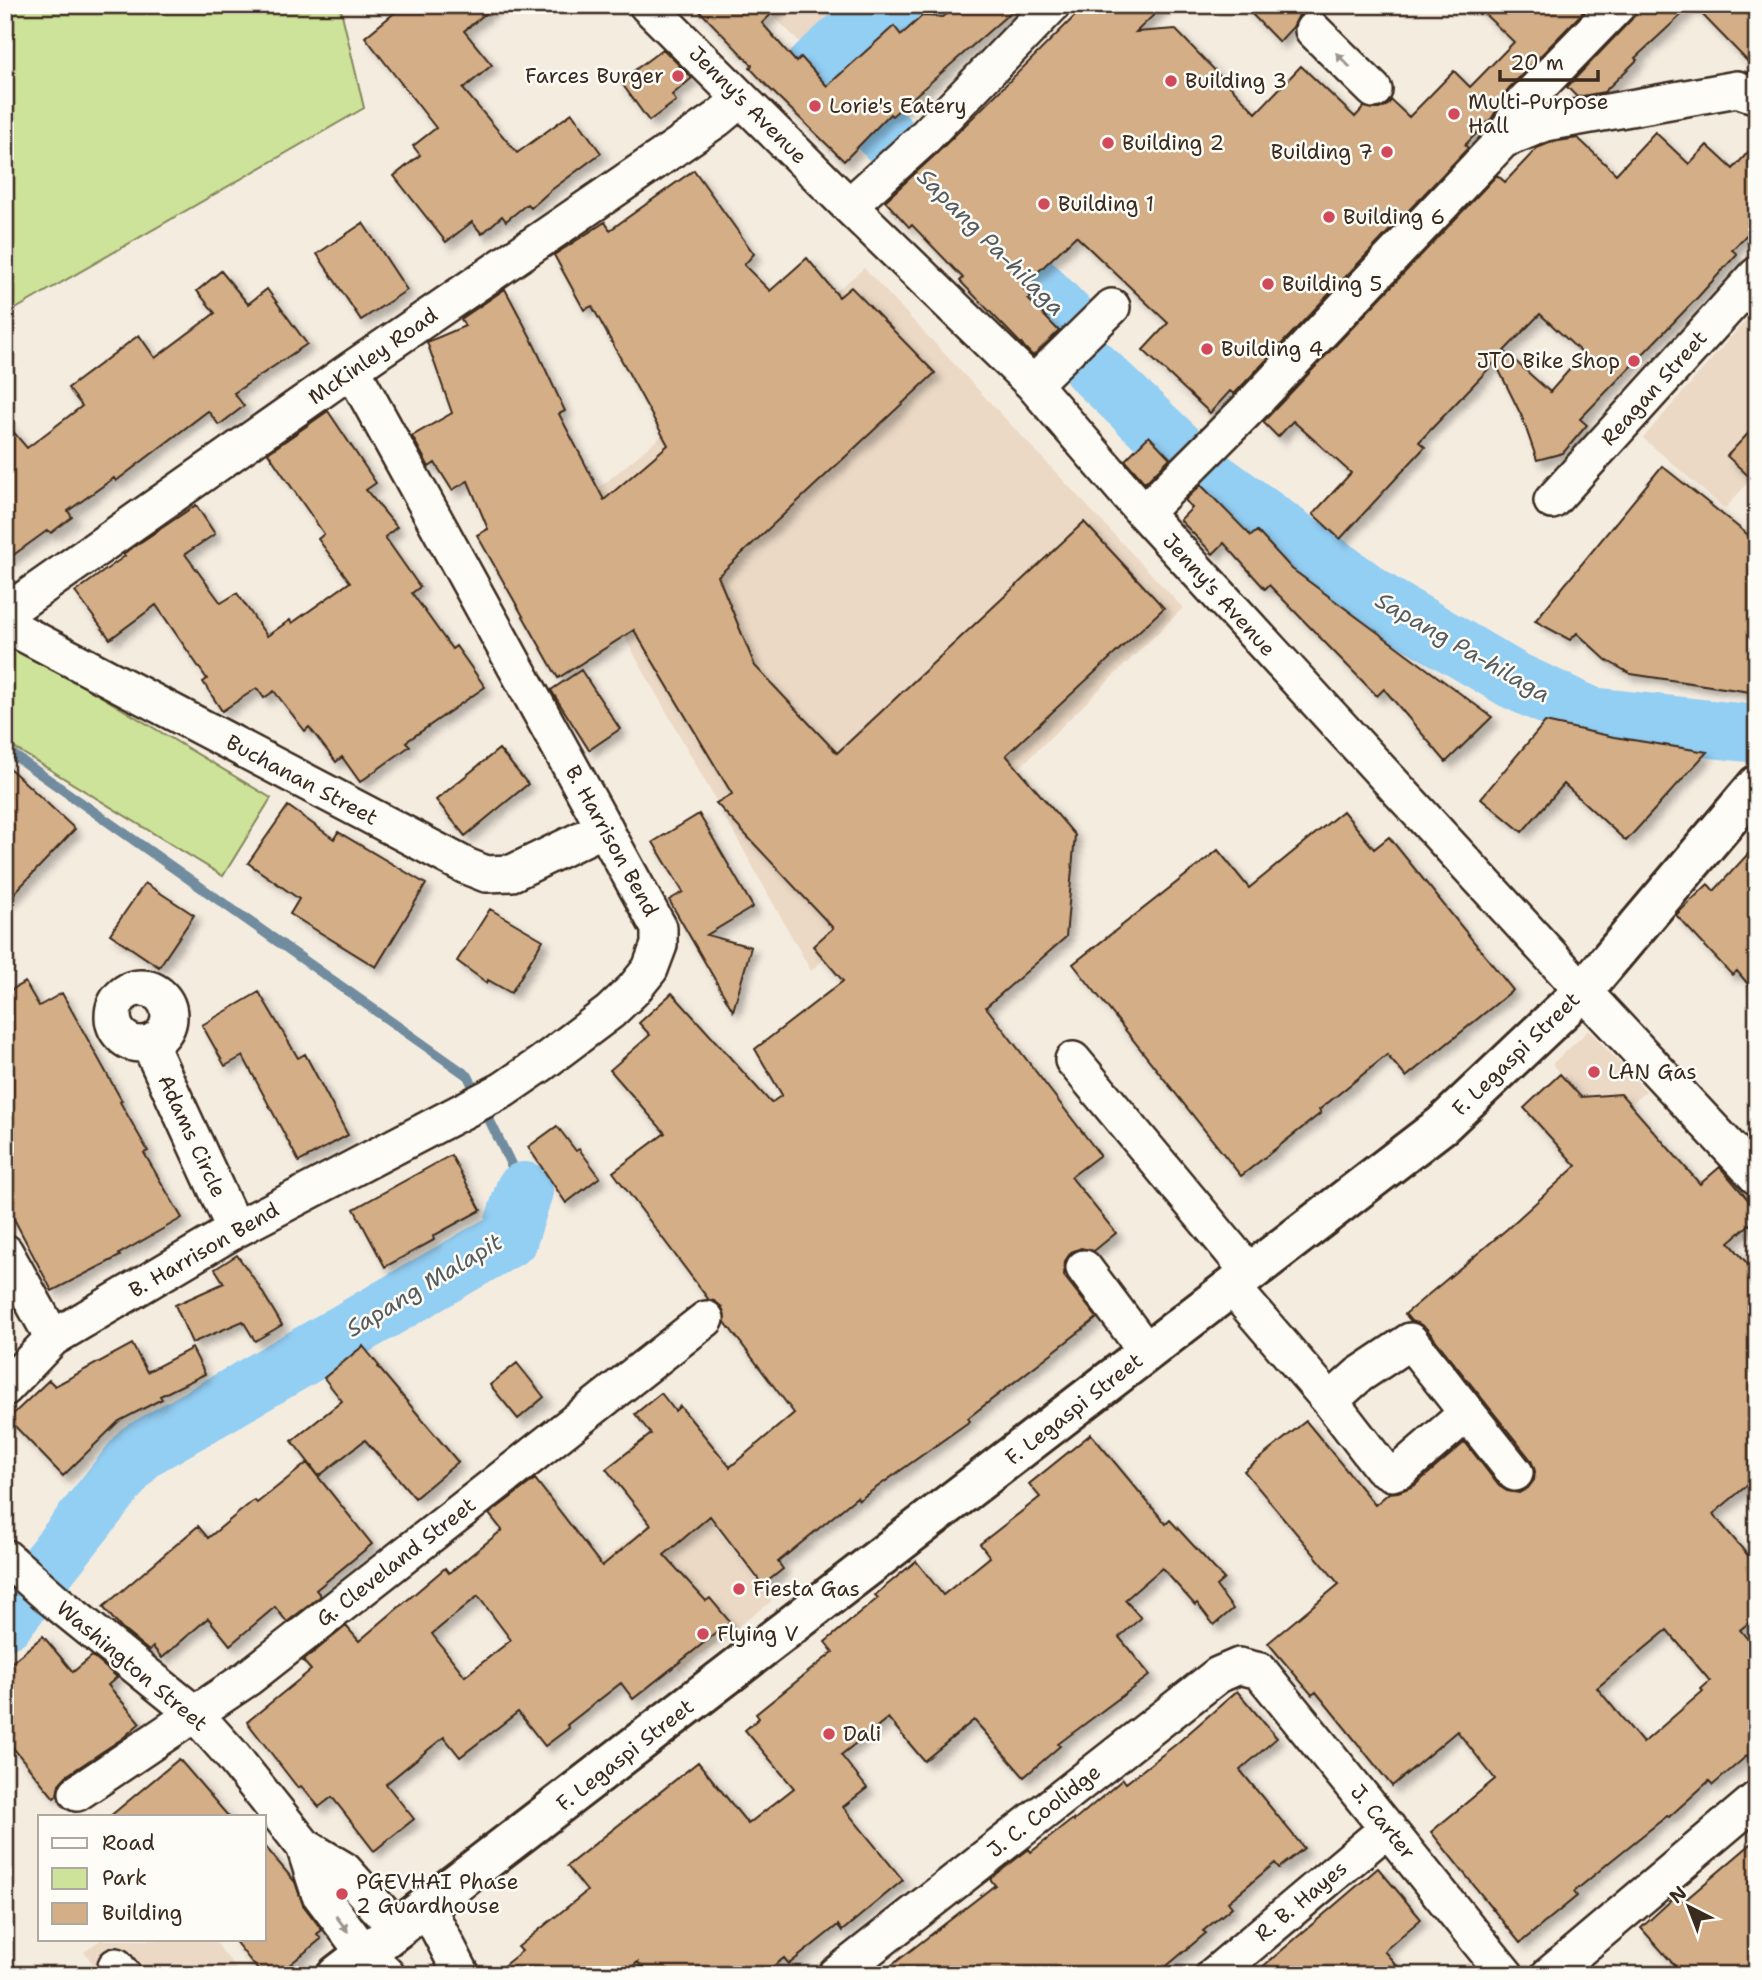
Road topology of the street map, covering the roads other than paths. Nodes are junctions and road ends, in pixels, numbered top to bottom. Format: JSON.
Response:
{"nodes":[{"id":1,"x":647,"y":5,"type":"edge"},
{"id":2,"x":1052,"y":5,"type":"edge"},
{"id":3,"x":1618,"y":5,"type":"edge"},
{"id":4,"x":1313,"y":30,"type":"dead end"},
{"id":5,"x":1374,"y":90,"type":"dead end"},
{"id":6,"x":1757,"y":96,"type":"edge"},
{"id":7,"x":741,"y":99,"type":"junction"},
{"id":8,"x":1503,"y":140,"type":"junction"},
{"id":9,"x":849,"y":206,"type":"junction"},
{"id":10,"x":1757,"y":275,"type":"edge"},
{"id":11,"x":1112,"y":307,"type":"dead end"},
{"id":12,"x":352,"y":369,"type":"junction"},
{"id":13,"x":1033,"y":384,"type":"junction"},
{"id":14,"x":1552,"y":500,"type":"dead end"},
{"id":15,"x":1144,"y":513,"type":"junction"},
{"id":16,"x":5,"y":613,"type":"edge"},
{"id":17,"x":5,"y":624,"type":"edge"},
{"id":18,"x":1757,"y":785,"type":"edge"},
{"id":19,"x":605,"y":828,"type":"junction"},
{"id":20,"x":1583,"y":991,"type":"junction"},
{"id":21,"x":149,"y":1043,"type":"dead end"},
{"id":22,"x":1073,"y":1060,"type":"dead end"},
{"id":23,"x":1757,"y":1177,"type":"edge"},
{"id":24,"x":235,"y":1230,"type":"junction"},
{"id":25,"x":5,"y":1252,"type":"edge"},
{"id":26,"x":1084,"y":1269,"type":"dead end"},
{"id":27,"x":1241,"y":1280,"type":"junction"},
{"id":28,"x":706,"y":1319,"type":"dead end"},
{"id":29,"x":53,"y":1338,"type":"junction"},
{"id":30,"x":1147,"y":1352,"type":"junction"},
{"id":31,"x":5,"y":1388,"type":"edge"},
{"id":32,"x":1330,"y":1401,"type":"junction"},
{"id":33,"x":1466,"y":1414,"type":"junction"},
{"id":34,"x":1515,"y":1472,"type":"dead end"},
{"id":35,"x":13,"y":1565,"type":"edge"},
{"id":36,"x":1259,"y":1671,"type":"joint"},
{"id":37,"x":195,"y":1714,"type":"junction"},
{"id":38,"x":77,"y":1793,"type":"dead end"},
{"id":39,"x":1757,"y":1799,"type":"edge"},
{"id":40,"x":1388,"y":1828,"type":"junction"},
{"id":41,"x":304,"y":1846,"type":"junction"},
{"id":42,"x":412,"y":1918,"type":"junction"},
{"id":43,"x":363,"y":1968,"type":"edge"},
{"id":44,"x":462,"y":1975,"type":"edge"},
{"id":45,"x":836,"y":1975,"type":"edge"},
{"id":46,"x":1214,"y":1975,"type":"edge"},
{"id":47,"x":1506,"y":1975,"type":"edge"},
{"id":48,"x":1549,"y":1975,"type":"edge"}],
"edges":[{"from":1,"to":7,"type":"street","name":"Jenny's Avenue"},
{"from":2,"to":9,"type":"street"},
{"from":3,"to":8,"type":"street"},
{"from":5,"to":4,"type":"street","one_way":true},
{"from":6,"to":8,"type":"street"},
{"from":7,"to":9,"type":"street","name":"Jenny's Avenue"},
{"from":7,"to":12,"type":"street","name":"McKinley Road"},
{"from":8,"to":15,"type":"street"},
{"from":9,"to":13,"type":"street","name":"Jenny's Avenue"},
{"from":10,"to":14,"type":"street","name":"Reagan Street"},
{"from":11,"to":13,"type":"street"},
{"from":12,"to":16,"type":"street","name":"McKinley Road"},
{"from":12,"to":19,"type":"street","name":"B. Harrison Bend"},
{"from":13,"to":15,"type":"street","name":"Jenny's Avenue"},
{"from":15,"to":20,"type":"street","name":"Jenny's Avenue"},
{"from":17,"to":19,"type":"street","name":"Buchanan Street"},
{"from":18,"to":20,"type":"main road","name":"F. Legaspi Street"},
{"from":19,"to":24,"type":"street","name":"B. Harrison Bend"},
{"from":20,"to":23,"type":"street","name":"Jenny's Avenue"},
{"from":20,"to":27,"type":"main road","name":"F. Legaspi Street"},
{"from":21,"to":24,"type":"street","name":"Adams Circle"},
{"from":22,"to":27,"type":"street"},
{"from":24,"to":29,"type":"street","name":"B. Harrison Bend"},
{"from":25,"to":29,"type":"street"},
{"from":26,"to":30,"type":"street"},
{"from":27,"to":30,"type":"main road","name":"F. Legaspi Street"},
{"from":27,"to":32,"type":"street"},
{"from":28,"to":37,"type":"street","name":"G. Cleveland Street"},
{"from":29,"to":31,"type":"street","name":"B. Harrison Bend"},
{"from":30,"to":42,"type":"main road","name":"F. Legaspi Street"},
{"from":32,"to":33,"type":"street"},
{"from":32,"to":33,"type":"street"},
{"from":33,"to":34,"type":"street"},
{"from":35,"to":37,"type":"street","name":"Washington Street"},
{"from":36,"to":40,"type":"street","name":"J. Carter"},
{"from":36,"to":45,"type":"street","name":"J. C. Coolidge"},
{"from":37,"to":38,"type":"street","name":"G. Cleveland Street"},
{"from":37,"to":41,"type":"street","name":"Washington Street"},
{"from":39,"to":48,"type":"street"},
{"from":40,"to":46,"type":"street","name":"R. B. Hayes"},
{"from":40,"to":47,"type":"street","name":"J. Carter"},
{"from":41,"to":42,"type":"street","name":"Washington Street"},
{"from":41,"to":43,"type":"street","name":"Washington Street","one_way":true},
{"from":42,"to":43,"type":"main road","name":"F. Legaspi Street"},
{"from":42,"to":44,"type":"street","name":"Washington Street"}]}
